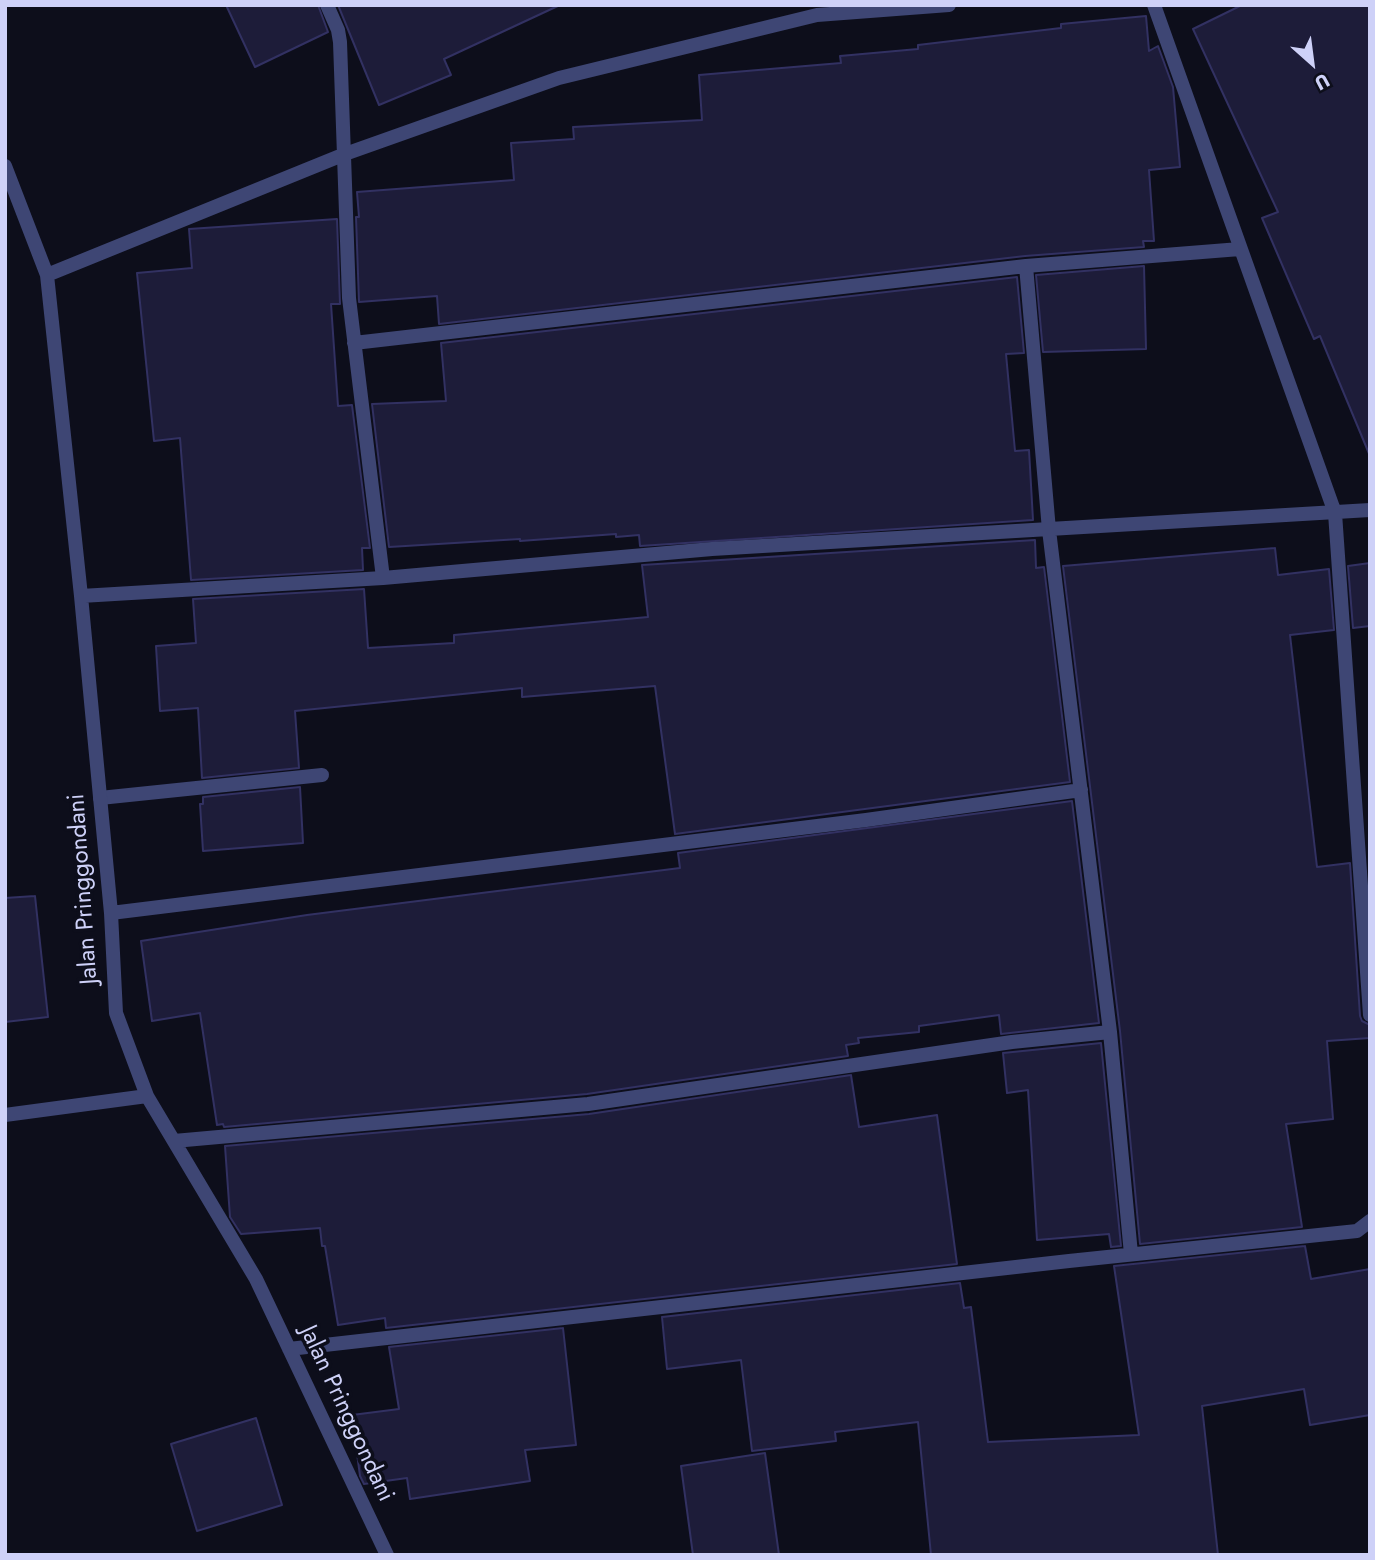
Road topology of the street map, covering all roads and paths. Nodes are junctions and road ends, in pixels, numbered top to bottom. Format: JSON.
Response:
{"nodes":[{"id":1,"x":327,"y":5,"type":"edge"},
{"id":2,"x":949,"y":5,"type":"edge"},
{"id":3,"x":1154,"y":5,"type":"edge"},
{"id":4,"x":815,"y":10,"type":"edge"},
{"id":5,"x":345,"y":154,"type":"junction"},
{"id":6,"x":5,"y":166,"type":"edge"},
{"id":7,"x":1240,"y":249,"type":"junction"},
{"id":8,"x":1026,"y":266,"type":"junction"},
{"id":9,"x":47,"y":275,"type":"junction"},
{"id":10,"x":354,"y":343,"type":"junction"},
{"id":11,"x":1370,"y":510,"type":"edge"},
{"id":12,"x":1335,"y":513,"type":"junction"},
{"id":13,"x":1049,"y":530,"type":"junction"},
{"id":14,"x":383,"y":578,"type":"junction"},
{"id":15,"x":81,"y":596,"type":"junction"},
{"id":16,"x":322,"y":775,"type":"dead end"},
{"id":17,"x":1081,"y":790,"type":"junction"},
{"id":18,"x":100,"y":798,"type":"junction"},
{"id":19,"x":111,"y":913,"type":"junction"},
{"id":20,"x":1370,"y":1015,"type":"edge"},
{"id":21,"x":1110,"y":1031,"type":"junction"},
{"id":22,"x":147,"y":1096,"type":"junction"},
{"id":23,"x":5,"y":1115,"type":"edge"},
{"id":24,"x":174,"y":1141,"type":"junction"},
{"id":25,"x":1370,"y":1222,"type":"edge"},
{"id":26,"x":1131,"y":1254,"type":"junction"},
{"id":27,"x":289,"y":1349,"type":"junction"},
{"id":28,"x":387,"y":1555,"type":"edge"}],
"edges":[{"from":1,"to":5,"type":"street"},
{"from":2,"to":4,"type":"street"},
{"from":3,"to":7,"type":"street"},
{"from":4,"to":5,"type":"street"},
{"from":5,"to":9,"type":"street"},
{"from":5,"to":10,"type":"street"},
{"from":6,"to":9,"type":"street","name":"Jalan Pringgondani"},
{"from":7,"to":8,"type":"street"},
{"from":7,"to":12,"type":"street"},
{"from":8,"to":10,"type":"street"},
{"from":8,"to":13,"type":"street"},
{"from":9,"to":15,"type":"street","name":"Jalan Pringgondani"},
{"from":10,"to":14,"type":"street"},
{"from":11,"to":12,"type":"street"},
{"from":12,"to":13,"type":"street"},
{"from":12,"to":20,"type":"street"},
{"from":13,"to":14,"type":"street"},
{"from":13,"to":17,"type":"street"},
{"from":14,"to":15,"type":"street"},
{"from":15,"to":18,"type":"street","name":"Jalan Pringgondani"},
{"from":16,"to":18,"type":"street"},
{"from":17,"to":19,"type":"street"},
{"from":17,"to":21,"type":"street"},
{"from":18,"to":19,"type":"street","name":"Jalan Pringgondani"},
{"from":19,"to":22,"type":"street","name":"Jalan Pringgondani"},
{"from":21,"to":24,"type":"street"},
{"from":21,"to":26,"type":"street"},
{"from":22,"to":23,"type":"street"},
{"from":22,"to":24,"type":"street","name":"Jalan Pringgondani"},
{"from":24,"to":27,"type":"street","name":"Jalan Pringgondani"},
{"from":25,"to":26,"type":"street"},
{"from":26,"to":27,"type":"street"},
{"from":27,"to":28,"type":"street","name":"Jalan Pringgondani"}]}
